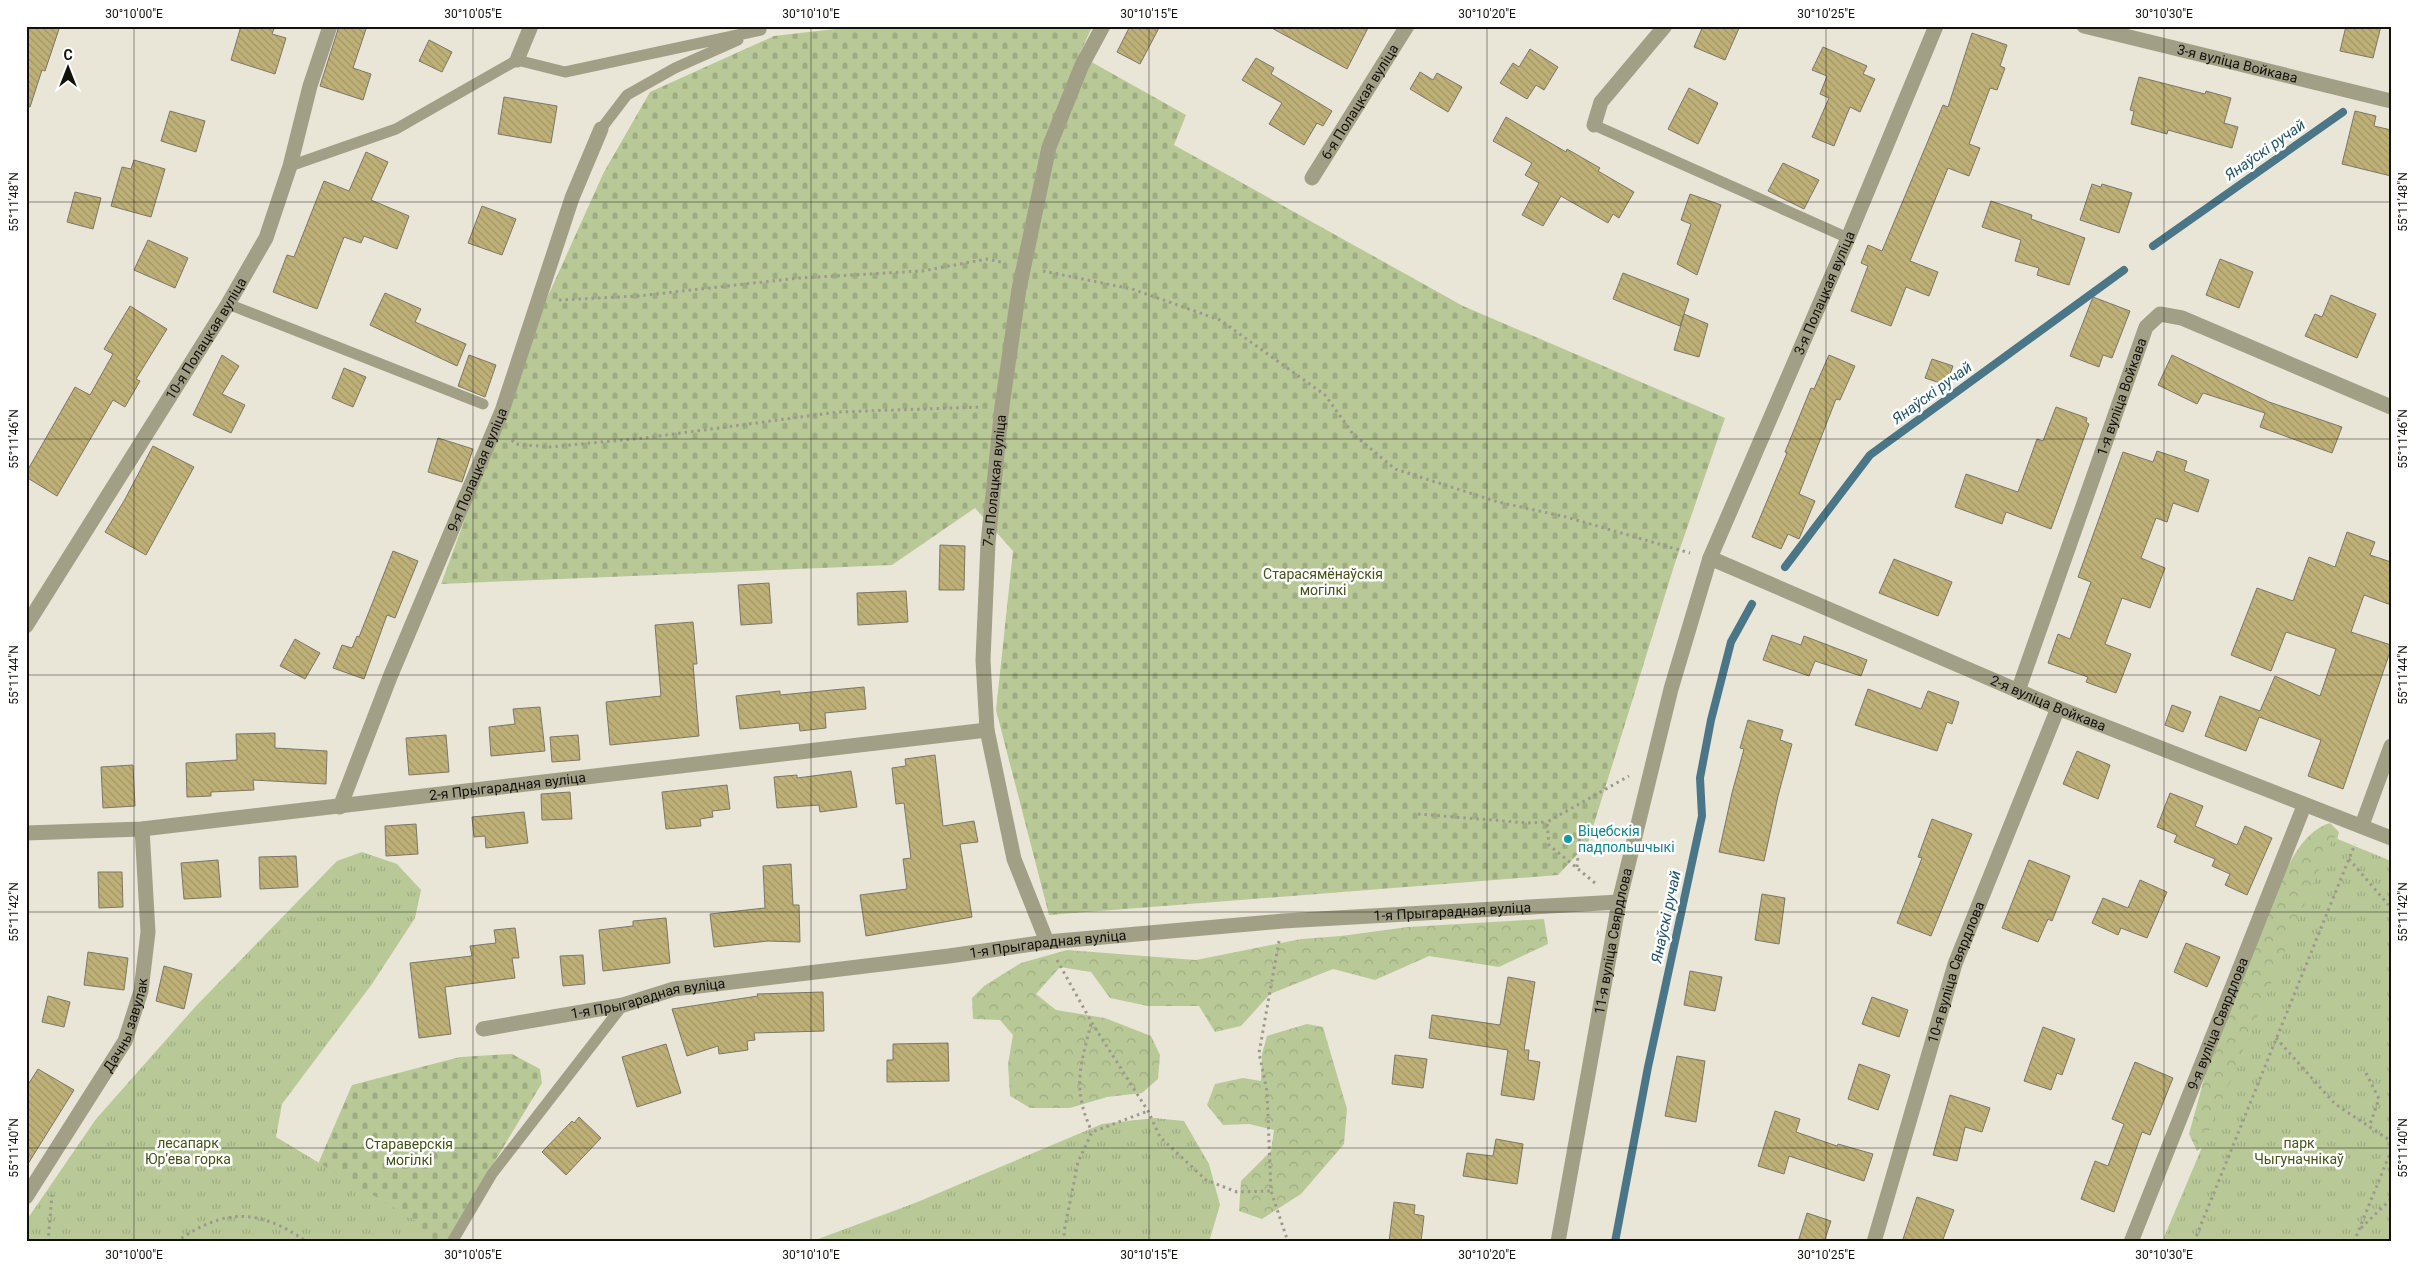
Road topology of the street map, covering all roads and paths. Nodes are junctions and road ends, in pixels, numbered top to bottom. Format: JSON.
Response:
{"nodes":[{"id":1,"x":330,"y":26,"type":"edge"},
{"id":2,"x":531,"y":26,"type":"edge"},
{"id":3,"x":1103,"y":26,"type":"edge"},
{"id":4,"x":1407,"y":26,"type":"edge"},
{"id":5,"x":1665,"y":26,"type":"edge"},
{"id":6,"x":1936,"y":26,"type":"edge"},
{"id":7,"x":2084,"y":26,"type":"edge"},
{"id":8,"x":765,"y":28,"type":"edge"},
{"id":9,"x":517,"y":60,"type":"junction"},
{"id":10,"x":2391,"y":101,"type":"edge"},
{"id":11,"x":1594,"y":125,"type":"joint"},
{"id":12,"x":601,"y":128,"type":"joint"},
{"id":13,"x":290,"y":166,"type":"junction"},
{"id":14,"x":1312,"y":178,"type":"dead end"},
{"id":15,"x":1848,"y":238,"type":"junction"},
{"id":16,"x":1023,"y":266,"type":"junction"},
{"id":17,"x":538,"y":301,"type":"junction"},
{"id":18,"x":228,"y":304,"type":"junction"},
{"id":19,"x":483,"y":404,"type":"dead end"},
{"id":20,"x":1002,"y":406,"type":"junction"},
{"id":21,"x":2391,"y":407,"type":"edge"},
{"id":22,"x":502,"y":411,"type":"junction"},
{"id":23,"x":1710,"y":558,"type":"junction"},
{"id":24,"x":26,"y":626,"type":"edge"},
{"id":25,"x":2018,"y":690,"type":"junction"},
{"id":26,"x":2058,"y":708,"type":"junction"},
{"id":27,"x":987,"y":730,"type":"junction"},
{"id":28,"x":2391,"y":746,"type":"edge"},
{"id":29,"x":1653,"y":762,"type":"junction"},
{"id":30,"x":2304,"y":806,"type":"junction"},
{"id":31,"x":340,"y":807,"type":"junction"},
{"id":32,"x":1418,"y":814,"type":"dead end"},
{"id":33,"x":1547,"y":822,"type":"junction"},
{"id":34,"x":2362,"y":825,"type":"junction"},
{"id":35,"x":142,"y":829,"type":"junction"},
{"id":36,"x":26,"y":833,"type":"edge"},
{"id":37,"x":1580,"y":834,"type":"dead end"},
{"id":38,"x":2391,"y":838,"type":"edge"},
{"id":39,"x":2349,"y":858,"type":"junction"},
{"id":40,"x":1577,"y":868,"type":"junction"},
{"id":41,"x":1619,"y":902,"type":"junction"},
{"id":42,"x":2391,"y":908,"type":"edge"},
{"id":43,"x":1283,"y":921,"type":"junction"},
{"id":44,"x":1047,"y":942,"type":"junction"},
{"id":45,"x":623,"y":1005,"type":"junction"},
{"id":46,"x":1092,"y":1023,"type":"junction"},
{"id":47,"x":483,"y":1030,"type":"dead end"},
{"id":48,"x":2276,"y":1038,"type":"junction"},
{"id":49,"x":2366,"y":1073,"type":"dead end"},
{"id":50,"x":1148,"y":1111,"type":"junction"},
{"id":51,"x":2369,"y":1126,"type":"junction"},
{"id":52,"x":1092,"y":1132,"type":"junction"},
{"id":53,"x":2391,"y":1141,"type":"edge"},
{"id":54,"x":2391,"y":1151,"type":"edge"},
{"id":55,"x":1271,"y":1191,"type":"junction"},
{"id":56,"x":26,"y":1197,"type":"edge"},
{"id":57,"x":52,"y":1200,"type":"dead end"},
{"id":58,"x":2391,"y":1200,"type":"edge"},
{"id":59,"x":2359,"y":1230,"type":"junction"},
{"id":60,"x":48,"y":1242,"type":"edge"},
{"id":61,"x":176,"y":1242,"type":"edge"},
{"id":62,"x":307,"y":1242,"type":"edge"},
{"id":63,"x":452,"y":1242,"type":"edge"},
{"id":64,"x":1065,"y":1242,"type":"edge"},
{"id":65,"x":1288,"y":1242,"type":"edge"},
{"id":66,"x":1558,"y":1242,"type":"edge"},
{"id":67,"x":1874,"y":1242,"type":"edge"},
{"id":68,"x":2131,"y":1242,"type":"edge"},
{"id":69,"x":2194,"y":1242,"type":"edge"},
{"id":70,"x":2354,"y":1242,"type":"edge"}],
"edges":[{"from":1,"to":13,"type":"street","name":"10-я Полацкая вуліца"},
{"from":2,"to":9,"type":"street"},
{"from":3,"to":16,"type":"street","name":"7-я Полацкая вуліца"},
{"from":4,"to":14,"type":"street","name":"6-я Полацкая вуліца"},
{"from":5,"to":11,"type":"street"},
{"from":6,"to":15,"type":"street","name":"3-я Полацкая вуліца"},
{"from":7,"to":10,"type":"street","name":"3-я вуліца Войкава"},
{"from":8,"to":9,"type":"lane"},
{"from":8,"to":12,"type":"lane"},
{"from":9,"to":13,"type":"lane"},
{"from":11,"to":15,"type":"lane"},
{"from":12,"to":17,"type":"street","name":"9-я Полацкая вуліца"},
{"from":13,"to":18,"type":"street","name":"10-я Полацкая вуліца"},
{"from":15,"to":23,"type":"street","name":"3-я Полацкая вуліца"},
{"from":16,"to":17,"type":"path"},
{"from":16,"to":20,"type":"street","name":"7-я Полацкая вуліца"},
{"from":16,"to":23,"type":"path"},
{"from":17,"to":22,"type":"street","name":"9-я Полацкая вуліца"},
{"from":18,"to":19,"type":"lane"},
{"from":18,"to":24,"type":"street","name":"10-я Полацкая вуліца"},
{"from":20,"to":22,"type":"path"},
{"from":20,"to":27,"type":"street","name":"7-я Полацкая вуліца"},
{"from":21,"to":25,"type":"street","name":"1-я вуліца Войкава"},
{"from":22,"to":31,"type":"street","name":"9-я Полацкая вуліца"},
{"from":23,"to":25,"type":"street","name":"2-я вуліца Войкава"},
{"from":23,"to":29,"type":"street","name":"11-я вуліца Свярдлова"},
{"from":25,"to":26,"type":"street","name":"2-я вуліца Войкава"},
{"from":26,"to":30,"type":"street","name":"2-я вуліца Войкава"},
{"from":26,"to":67,"type":"street","name":"10-я вуліца Свярдлова"},
{"from":27,"to":31,"type":"street","name":"2-я Прыгарадная вуліца"},
{"from":27,"to":44,"type":"street","name":"7-я Полацкая вуліца"},
{"from":28,"to":34,"type":"street"},
{"from":29,"to":33,"type":"path"},
{"from":29,"to":41,"type":"street","name":"11-я вуліца Свярдлова"},
{"from":30,"to":34,"type":"street","name":"2-я вуліца Войкава"},
{"from":30,"to":68,"type":"street","name":"9-я вуліца Свярдлова"},
{"from":31,"to":35,"type":"street","name":"2-я Прыгарадная вуліца"},
{"from":32,"to":33,"type":"path"},
{"from":33,"to":40,"type":"path"},
{"from":34,"to":38,"type":"street","name":"2-я вуліца Войкава"},
{"from":34,"to":39,"type":"path"},
{"from":35,"to":36,"type":"street","name":"2-я Прыгарадная вуліца"},
{"from":35,"to":56,"type":"street","name":"Дачны завулак"},
{"from":37,"to":40,"type":"path"},
{"from":39,"to":42,"type":"path"},
{"from":39,"to":48,"type":"path"},
{"from":40,"to":41,"type":"path"},
{"from":41,"to":43,"type":"street","name":"1-я Прыгарадная вуліца"},
{"from":41,"to":66,"type":"street","name":"11-я вуліца Свярдлова"},
{"from":43,"to":44,"type":"street","name":"1-я Прыгарадная вуліца"},
{"from":43,"to":55,"type":"path"},
{"from":44,"to":45,"type":"street","name":"1-я Прыгарадная вуліца"},
{"from":44,"to":46,"type":"path"},
{"from":45,"to":47,"type":"street","name":"1-я Прыгарадная вуліца"},
{"from":45,"to":63,"type":"lane"},
{"from":46,"to":50,"type":"path"},
{"from":46,"to":52,"type":"path"},
{"from":48,"to":51,"type":"path"},
{"from":48,"to":69,"type":"path"},
{"from":49,"to":51,"type":"path"},
{"from":50,"to":52,"type":"path"},
{"from":50,"to":55,"type":"path"},
{"from":51,"to":53,"type":"path"},
{"from":52,"to":64,"type":"path"},
{"from":54,"to":59,"type":"path"},
{"from":55,"to":65,"type":"path"},
{"from":57,"to":60,"type":"path"},
{"from":58,"to":59,"type":"path"},
{"from":59,"to":70,"type":"path"},
{"from":61,"to":62,"type":"path"}]}
